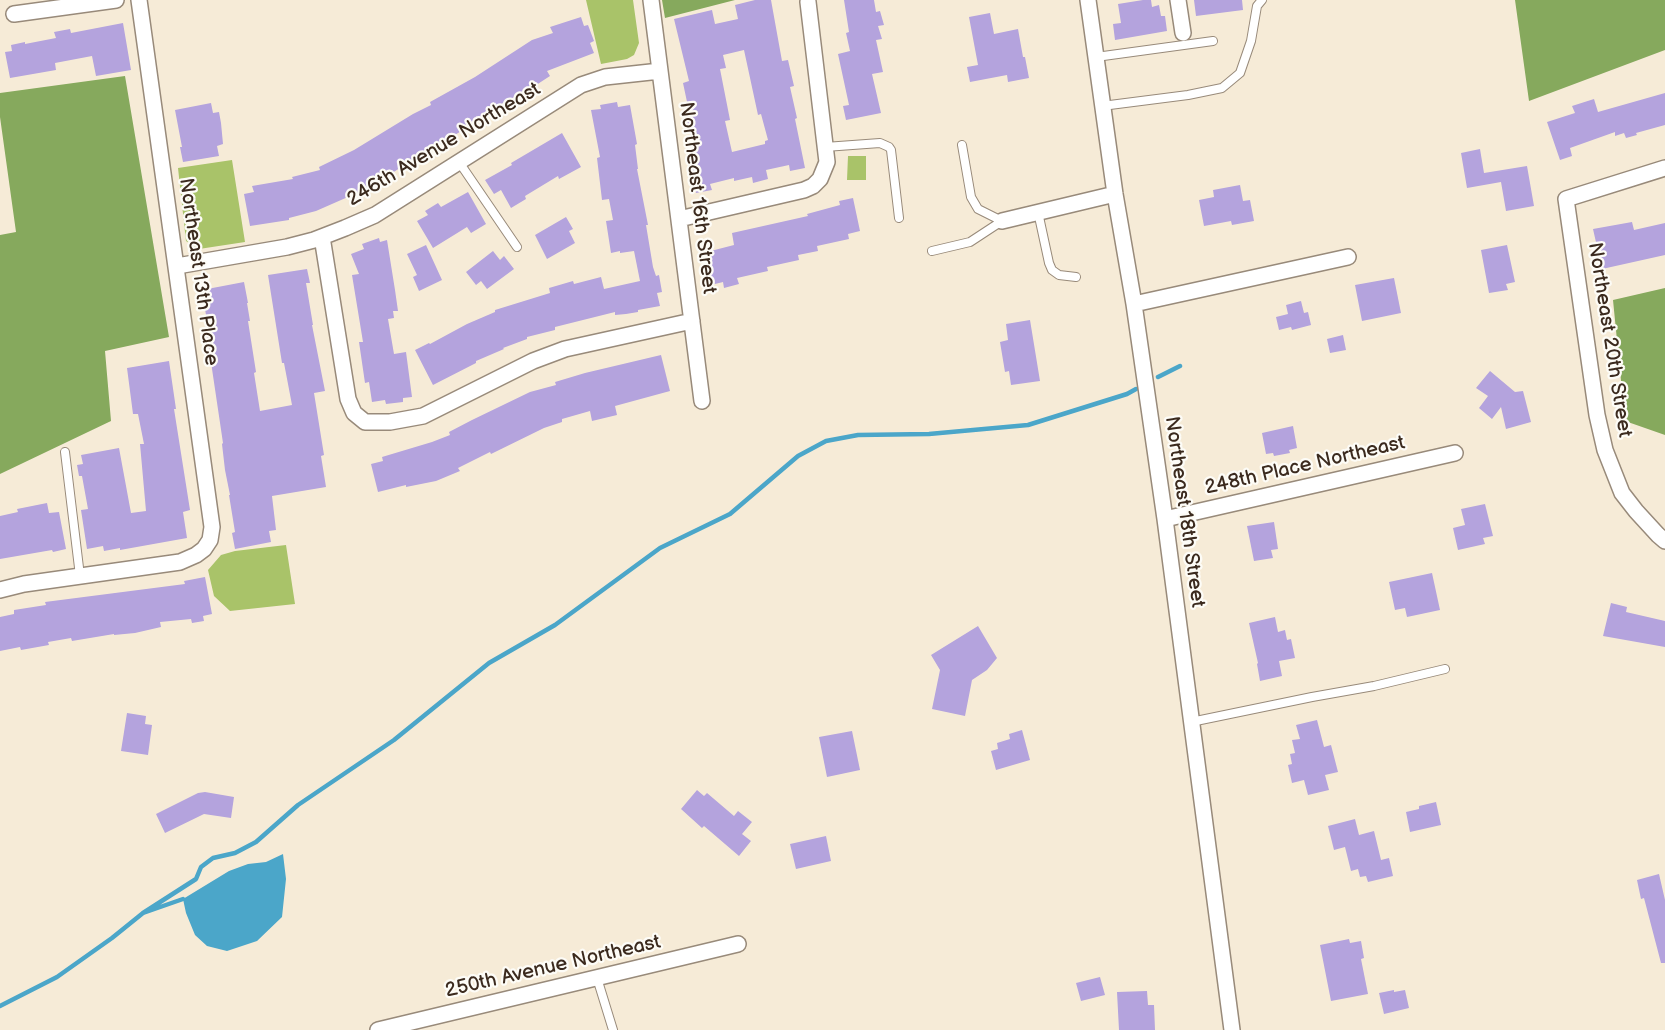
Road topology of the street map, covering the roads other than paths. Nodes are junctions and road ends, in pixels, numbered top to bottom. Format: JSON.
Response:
{"nodes":[{"id":1,"x":116,"y":0,"type":"edge"},
{"id":2,"x":139,"y":0,"type":"edge"},
{"id":3,"x":651,"y":0,"type":"edge"},
{"id":4,"x":1088,"y":0,"type":"edge"},
{"id":5,"x":1178,"y":0,"type":"edge"},
{"id":6,"x":1262,"y":0,"type":"edge"},
{"id":7,"x":808,"y":2,"type":"dead end"},
{"id":8,"x":14,"y":14,"type":"dead end"},
{"id":9,"x":1183,"y":33,"type":"dead end"},
{"id":10,"x":1213,"y":41,"type":"dead end"},
{"id":11,"x":1096,"y":57,"type":"junction"},
{"id":12,"x":660,"y":71,"type":"junction"},
{"id":13,"x":1102,"y":106,"type":"junction"},
{"id":14,"x":962,"y":145,"type":"dead end"},
{"id":15,"x":825,"y":147,"type":"junction"},
{"id":16,"x":459,"y":162,"type":"junction"},
{"id":17,"x":1665,"y":168,"type":"edge"},
{"id":18,"x":1115,"y":194,"type":"junction"},
{"id":19,"x":1038,"y":212,"type":"junction"},
{"id":20,"x":899,"y":218,"type":"dead end"},
{"id":21,"x":678,"y":219,"type":"junction"},
{"id":22,"x":1002,"y":220,"type":"junction"},
{"id":23,"x":322,"y":237,"type":"junction"},
{"id":24,"x":517,"y":247,"type":"dead end"},
{"id":25,"x":932,"y":251,"type":"dead end"},
{"id":26,"x":1348,"y":257,"type":"dead end"},
{"id":27,"x":177,"y":266,"type":"junction"},
{"id":28,"x":1076,"y":277,"type":"dead end"},
{"id":29,"x":1134,"y":304,"type":"junction"},
{"id":30,"x":692,"y":321,"type":"junction"},
{"id":31,"x":702,"y":401,"type":"dead end"},
{"id":32,"x":64,"y":452,"type":"dead end"},
{"id":33,"x":1455,"y":453,"type":"dead end"},
{"id":34,"x":1165,"y":519,"type":"junction"},
{"id":35,"x":1665,"y":541,"type":"edge"},
{"id":36,"x":80,"y":576,"type":"junction"},
{"id":37,"x":0,"y":590,"type":"edge"},
{"id":38,"x":1445,"y":669,"type":"dead end"},
{"id":39,"x":1191,"y":722,"type":"junction"},
{"id":40,"x":738,"y":944,"type":"dead end"},
{"id":41,"x":597,"y":978,"type":"junction"},
{"id":42,"x":378,"y":1030,"type":"edge"},
{"id":43,"x":613,"y":1030,"type":"edge"},
{"id":44,"x":1232,"y":1030,"type":"edge"}],
"edges":[{"from":1,"to":8,"type":"street"},
{"from":2,"to":27,"type":"street","name":"Northeast 13th Place"},
{"from":3,"to":12,"type":"street","name":"Northeast 16th Street"},
{"from":4,"to":11,"type":"street","name":"Northeast 18th Street"},
{"from":5,"to":9,"type":"street"},
{"from":6,"to":13,"type":"lane"},
{"from":7,"to":15,"type":"street"},
{"from":10,"to":11,"type":"lane"},
{"from":11,"to":13,"type":"street","name":"Northeast 18th Street"},
{"from":12,"to":16,"type":"street","name":"246th Avenue Northeast"},
{"from":12,"to":21,"type":"street","name":"Northeast 16th Street"},
{"from":13,"to":18,"type":"street","name":"Northeast 18th Street"},
{"from":14,"to":22,"type":"lane"},
{"from":15,"to":20,"type":"lane"},
{"from":15,"to":21,"type":"street"},
{"from":16,"to":23,"type":"street","name":"246th Avenue Northeast"},
{"from":16,"to":24,"type":"lane"},
{"from":17,"to":35,"type":"street","name":"Northeast 20th Street"},
{"from":18,"to":19,"type":"street"},
{"from":18,"to":29,"type":"street","name":"Northeast 18th Street"},
{"from":19,"to":22,"type":"street"},
{"from":19,"to":28,"type":"lane"},
{"from":21,"to":30,"type":"street","name":"Northeast 16th Street"},
{"from":22,"to":25,"type":"lane"},
{"from":23,"to":27,"type":"street","name":"246th Avenue Northeast"},
{"from":23,"to":30,"type":"street"},
{"from":26,"to":29,"type":"street"},
{"from":27,"to":36,"type":"street","name":"Northeast 13th Place"},
{"from":29,"to":34,"type":"street","name":"Northeast 18th Street"},
{"from":30,"to":31,"type":"street","name":"Northeast 16th Street"},
{"from":32,"to":36,"type":"lane"},
{"from":33,"to":34,"type":"street","name":"248th Place Northeast"},
{"from":34,"to":39,"type":"street","name":"Northeast 18th Street"},
{"from":36,"to":37,"type":"street"},
{"from":38,"to":39,"type":"lane"},
{"from":39,"to":44,"type":"street","name":"Northeast 18th Street"},
{"from":40,"to":41,"type":"street","name":"250th Avenue Northeast"},
{"from":41,"to":42,"type":"street","name":"250th Avenue Northeast"},
{"from":41,"to":43,"type":"lane"}]}
